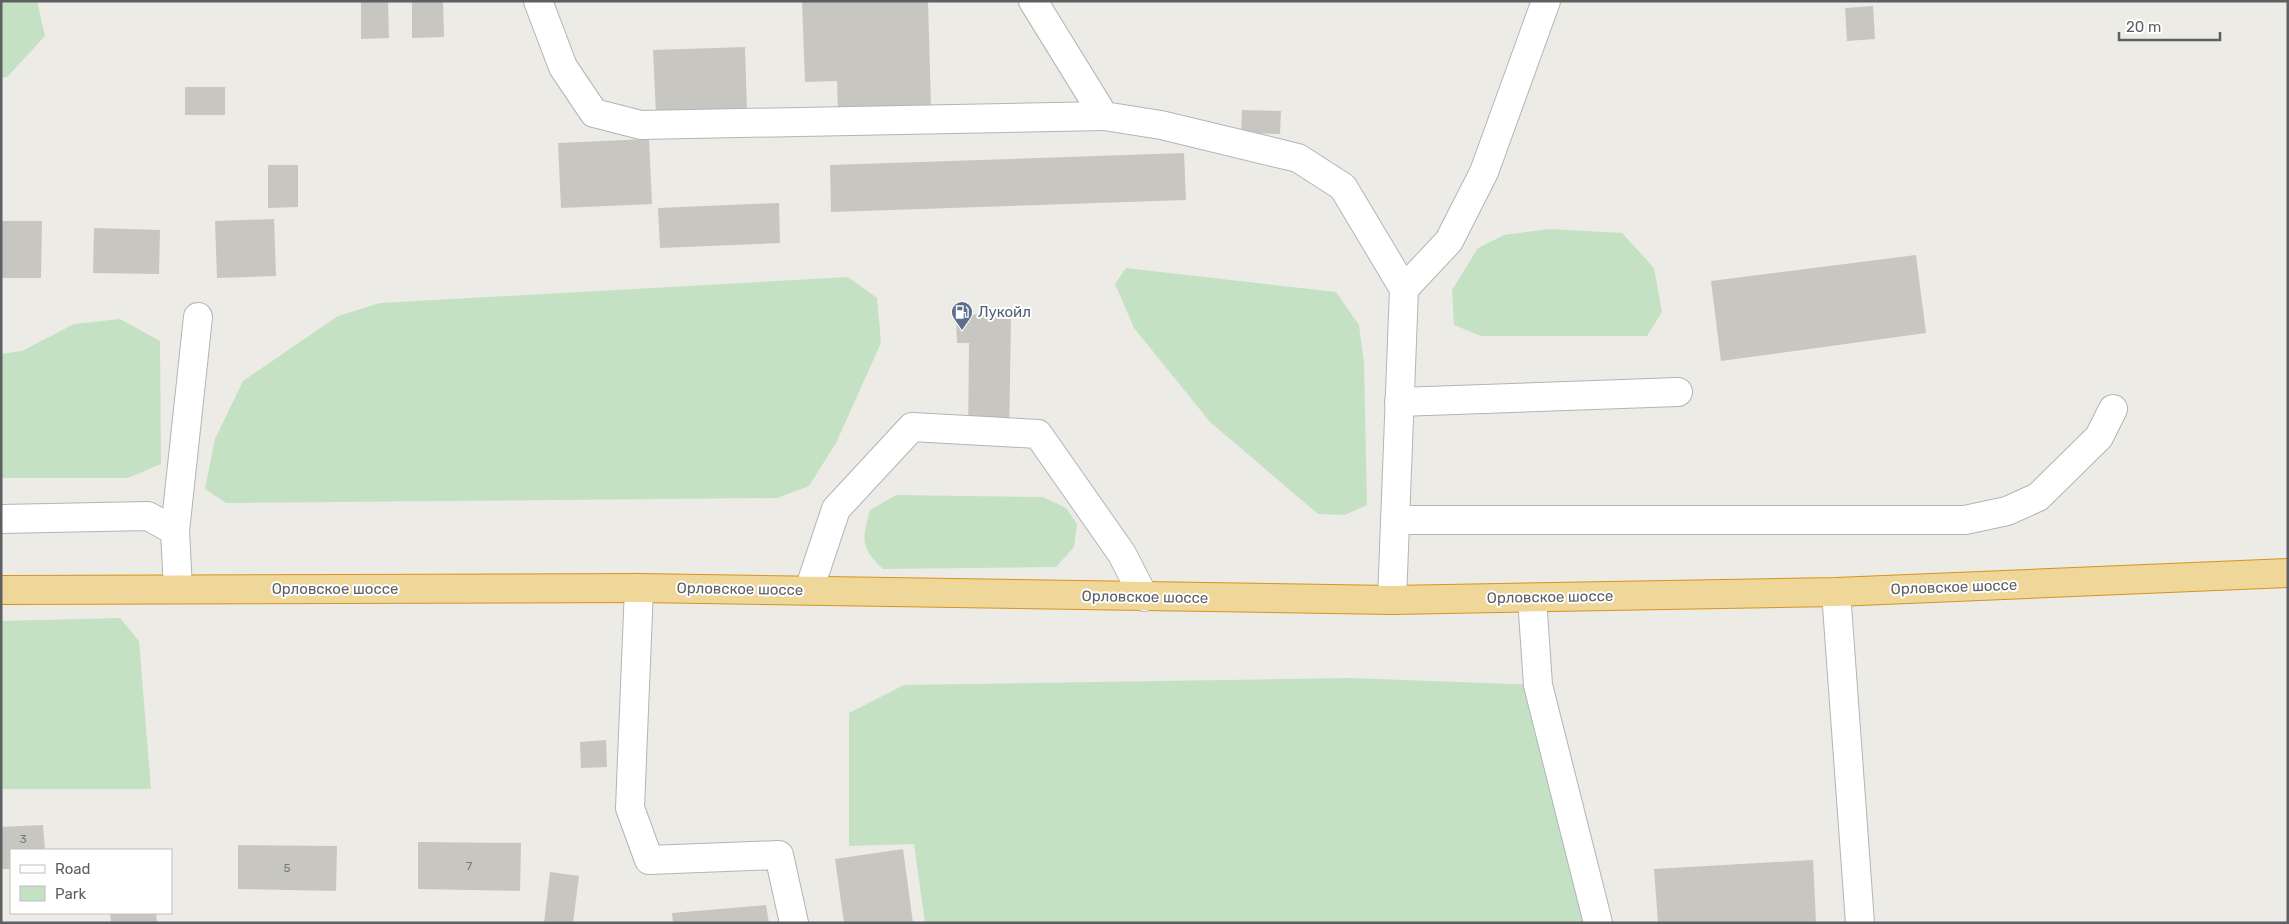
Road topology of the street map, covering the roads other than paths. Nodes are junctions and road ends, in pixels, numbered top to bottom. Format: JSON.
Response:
{"nodes":[{"id":1,"x":538,"y":1,"type":"edge"},
{"id":2,"x":1033,"y":1,"type":"edge"},
{"id":3,"x":1546,"y":1,"type":"edge"},
{"id":4,"x":1104,"y":116,"type":"junction"},
{"id":5,"x":1404,"y":289,"type":"junction"},
{"id":6,"x":198,"y":316,"type":"dead end"},
{"id":7,"x":1678,"y":392,"type":"dead end"},
{"id":8,"x":1399,"y":402,"type":"junction"},
{"id":9,"x":2113,"y":408,"type":"dead end"},
{"id":10,"x":1,"y":519,"type":"edge"},
{"id":11,"x":1395,"y":520,"type":"junction"},
{"id":12,"x":175,"y":531,"type":"junction"},
{"id":13,"x":2287,"y":575,"type":"edge"},
{"id":14,"x":639,"y":588,"type":"junction"},
{"id":15,"x":178,"y":589,"type":"junction"},
{"id":16,"x":1,"y":590,"type":"edge"},
{"id":17,"x":808,"y":590,"type":"junction"},
{"id":18,"x":1836,"y":592,"type":"junction"},
{"id":19,"x":1144,"y":597,"type":"junction"},
{"id":20,"x":1532,"y":598,"type":"junction"},
{"id":21,"x":1392,"y":600,"type":"junction"},
{"id":22,"x":794,"y":923,"type":"edge"},
{"id":23,"x":1598,"y":923,"type":"edge"},
{"id":24,"x":1860,"y":923,"type":"edge"}],
"edges":[{"from":1,"to":4,"type":"street"},
{"from":2,"to":4,"type":"street"},
{"from":3,"to":5,"type":"street"},
{"from":4,"to":5,"type":"street"},
{"from":5,"to":8,"type":"street"},
{"from":6,"to":12,"type":"street"},
{"from":7,"to":8,"type":"street"},
{"from":8,"to":11,"type":"street"},
{"from":9,"to":11,"type":"street"},
{"from":10,"to":12,"type":"street"},
{"from":11,"to":21,"type":"street"},
{"from":12,"to":15,"type":"street"},
{"from":13,"to":18,"type":"highway","name":"Орловское шоссе"},
{"from":14,"to":15,"type":"highway","name":"Орловское шоссе"},
{"from":14,"to":17,"type":"highway","name":"Орловское шоссе"},
{"from":14,"to":22,"type":"street"},
{"from":15,"to":16,"type":"highway","name":"Орловское шоссе"},
{"from":17,"to":19,"type":"highway","name":"Орловское шоссе"},
{"from":17,"to":19,"type":"street"},
{"from":18,"to":20,"type":"highway","name":"Орловское шоссе"},
{"from":18,"to":24,"type":"street"},
{"from":19,"to":21,"type":"highway","name":"Орловское шоссе"},
{"from":20,"to":21,"type":"highway","name":"Орловское шоссе"},
{"from":20,"to":23,"type":"street"}]}
